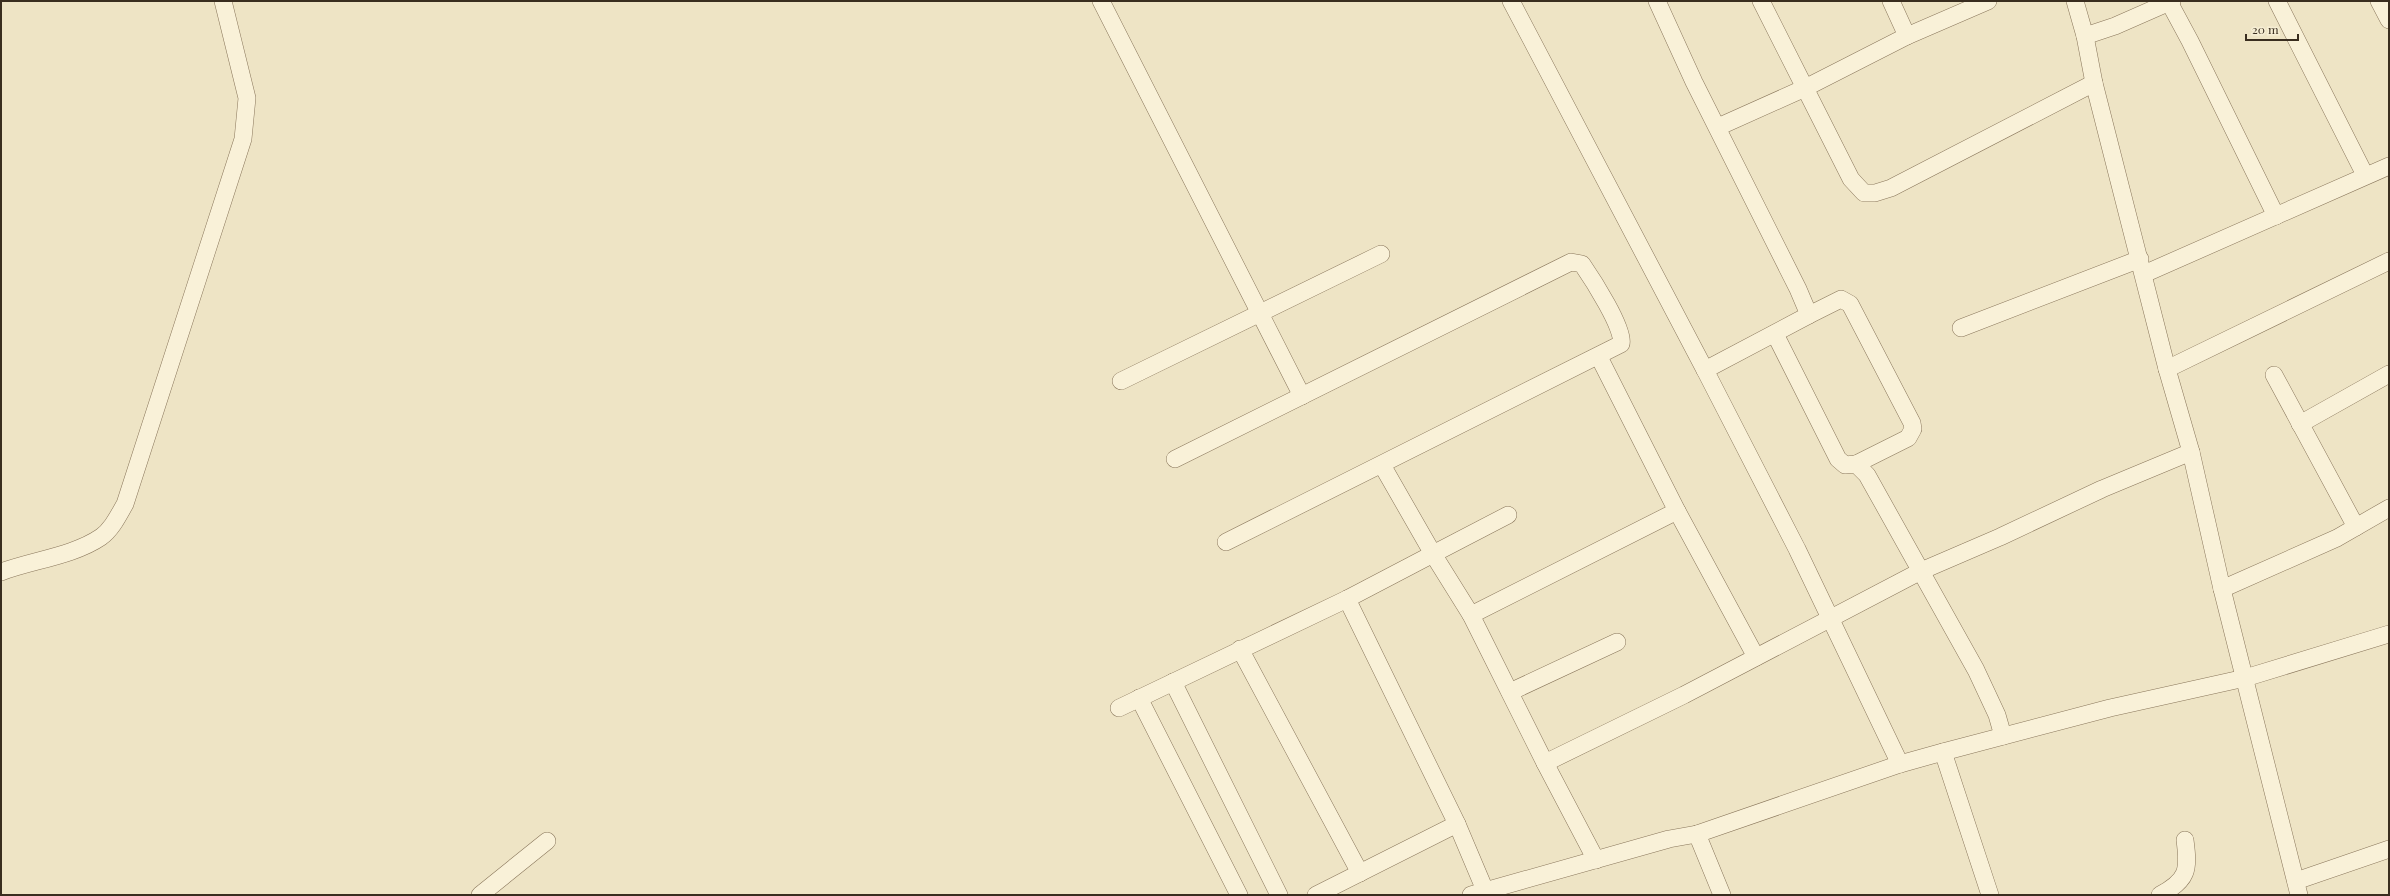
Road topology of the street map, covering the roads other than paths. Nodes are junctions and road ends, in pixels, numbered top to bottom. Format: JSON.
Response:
{"nodes":[{"id":1,"x":223,"y":1,"type":"edge"},
{"id":2,"x":1101,"y":1,"type":"edge"},
{"id":3,"x":1511,"y":1,"type":"edge"},
{"id":4,"x":1657,"y":1,"type":"edge"},
{"id":5,"x":1761,"y":1,"type":"edge"},
{"id":6,"x":1892,"y":1,"type":"edge"},
{"id":7,"x":1988,"y":1,"type":"edge"},
{"id":8,"x":2075,"y":1,"type":"edge"},
{"id":9,"x":2276,"y":1,"type":"edge"},
{"id":10,"x":2379,"y":1,"type":"edge"},
{"id":11,"x":2171,"y":2,"type":"edge"},
{"id":12,"x":2389,"y":20,"type":"edge"},
{"id":13,"x":1907,"y":36,"type":"junction"},
{"id":14,"x":2085,"y":36,"type":"junction"},
{"id":15,"x":2094,"y":83,"type":"junction"},
{"id":16,"x":1805,"y":88,"type":"junction"},
{"id":17,"x":1718,"y":128,"type":"junction"},
{"id":18,"x":2389,"y":166,"type":"edge"},
{"id":19,"x":2365,"y":175,"type":"junction"},
{"id":20,"x":2276,"y":216,"type":"junction"},
{"id":21,"x":1381,"y":254,"type":"dead end"},
{"id":22,"x":2389,"y":261,"type":"edge"},
{"id":23,"x":2142,"y":266,"type":"junction"},
{"id":24,"x":1258,"y":313,"type":"junction"},
{"id":25,"x":1809,"y":316,"type":"junction"},
{"id":26,"x":1961,"y":328,"type":"dead end"},
{"id":27,"x":1775,"y":334,"type":"junction"},
{"id":28,"x":1599,"y":357,"type":"junction"},
{"id":29,"x":2167,"y":369,"type":"junction"},
{"id":30,"x":1705,"y":370,"type":"junction"},
{"id":31,"x":2389,"y":374,"type":"edge"},
{"id":32,"x":2274,"y":375,"type":"dead end"},
{"id":33,"x":1121,"y":381,"type":"dead end"},
{"id":34,"x":1302,"y":396,"type":"junction"},
{"id":35,"x":2300,"y":424,"type":"junction"},
{"id":36,"x":2191,"y":452,"type":"junction"},
{"id":37,"x":1175,"y":459,"type":"dead end"},
{"id":38,"x":1856,"y":464,"type":"junction"},
{"id":39,"x":1382,"y":465,"type":"junction"},
{"id":40,"x":2389,"y":508,"type":"edge"},
{"id":41,"x":1677,"y":511,"type":"junction"},
{"id":42,"x":1508,"y":515,"type":"dead end"},
{"id":43,"x":2356,"y":527,"type":"junction"},
{"id":44,"x":1226,"y":542,"type":"dead end"},
{"id":45,"x":1433,"y":554,"type":"junction"},
{"id":46,"x":1921,"y":571,"type":"junction"},
{"id":47,"x":1,"y":572,"type":"edge"},
{"id":48,"x":2222,"y":589,"type":"junction"},
{"id":49,"x":1347,"y":600,"type":"junction"},
{"id":50,"x":1471,"y":615,"type":"junction"},
{"id":51,"x":1831,"y":619,"type":"junction"},
{"id":52,"x":2389,"y":634,"type":"edge"},
{"id":53,"x":1617,"y":642,"type":"dead end"},
{"id":54,"x":1240,"y":649,"type":"junction"},
{"id":55,"x":1756,"y":657,"type":"junction"},
{"id":56,"x":2245,"y":678,"type":"junction"},
{"id":57,"x":1173,"y":682,"type":"junction"},
{"id":58,"x":1510,"y":692,"type":"junction"},
{"id":59,"x":1139,"y":698,"type":"junction"},
{"id":60,"x":1119,"y":708,"type":"dead end"},
{"id":61,"x":2003,"y":736,"type":"junction"},
{"id":62,"x":1943,"y":752,"type":"junction"},
{"id":63,"x":1545,"y":763,"type":"junction"},
{"id":64,"x":1900,"y":764,"type":"junction"},
{"id":65,"x":1457,"y":824,"type":"junction"},
{"id":66,"x":1696,"y":834,"type":"junction"},
{"id":67,"x":2185,"y":840,"type":"dead end"},
{"id":68,"x":547,"y":841,"type":"dead end"},
{"id":69,"x":2389,"y":849,"type":"edge"},
{"id":70,"x":1596,"y":860,"type":"junction"},
{"id":71,"x":1360,"y":873,"type":"junction"},
{"id":72,"x":2298,"y":888,"type":"edge"},
{"id":73,"x":485,"y":893,"type":"edge"},
{"id":74,"x":1481,"y":893,"type":"edge"},
{"id":75,"x":1239,"y":895,"type":"edge"},
{"id":76,"x":1279,"y":895,"type":"edge"},
{"id":77,"x":1316,"y":895,"type":"edge"},
{"id":78,"x":1722,"y":895,"type":"edge"},
{"id":79,"x":1990,"y":895,"type":"edge"},
{"id":80,"x":2160,"y":895,"type":"edge"}],
"edges":[{"from":1,"to":47,"type":"street"},
{"from":2,"to":24,"type":"street"},
{"from":3,"to":30,"type":"street"},
{"from":4,"to":17,"type":"street"},
{"from":5,"to":16,"type":"street"},
{"from":6,"to":13,"type":"street"},
{"from":7,"to":13,"type":"street"},
{"from":8,"to":14,"type":"street"},
{"from":9,"to":19,"type":"street"},
{"from":10,"to":12,"type":"street"},
{"from":11,"to":14,"type":"street"},
{"from":11,"to":20,"type":"street"},
{"from":13,"to":16,"type":"street"},
{"from":14,"to":15,"type":"street"},
{"from":15,"to":16,"type":"street"},
{"from":15,"to":23,"type":"street"},
{"from":16,"to":17,"type":"street"},
{"from":17,"to":25,"type":"street"},
{"from":18,"to":19,"type":"street"},
{"from":19,"to":20,"type":"street"},
{"from":20,"to":23,"type":"street"},
{"from":21,"to":24,"type":"street"},
{"from":22,"to":29,"type":"street"},
{"from":23,"to":26,"type":"street"},
{"from":23,"to":29,"type":"street"},
{"from":24,"to":33,"type":"street"},
{"from":24,"to":34,"type":"street"},
{"from":25,"to":27,"type":"street"},
{"from":25,"to":38,"type":"street"},
{"from":27,"to":30,"type":"street"},
{"from":27,"to":38,"type":"street"},
{"from":28,"to":34,"type":"street"},
{"from":28,"to":39,"type":"street"},
{"from":28,"to":41,"type":"street"},
{"from":29,"to":36,"type":"street"},
{"from":30,"to":51,"type":"street"},
{"from":31,"to":35,"type":"street"},
{"from":32,"to":35,"type":"street"},
{"from":34,"to":37,"type":"street"},
{"from":35,"to":43,"type":"street"},
{"from":36,"to":46,"type":"street"},
{"from":36,"to":48,"type":"street"},
{"from":38,"to":46,"type":"street"},
{"from":39,"to":44,"type":"street"},
{"from":39,"to":45,"type":"street"},
{"from":40,"to":43,"type":"street"},
{"from":41,"to":50,"type":"street"},
{"from":41,"to":55,"type":"street"},
{"from":42,"to":45,"type":"street"},
{"from":43,"to":48,"type":"street"},
{"from":45,"to":49,"type":"street"},
{"from":45,"to":50,"type":"street"},
{"from":46,"to":51,"type":"street"},
{"from":46,"to":61,"type":"street"},
{"from":48,"to":56,"type":"street"},
{"from":49,"to":54,"type":"street"},
{"from":49,"to":65,"type":"street"},
{"from":50,"to":58,"type":"street"},
{"from":51,"to":55,"type":"street"},
{"from":51,"to":64,"type":"street"},
{"from":52,"to":56,"type":"street"},
{"from":53,"to":58,"type":"street"},
{"from":54,"to":57,"type":"street"},
{"from":54,"to":71,"type":"street"},
{"from":55,"to":63,"type":"street"},
{"from":56,"to":61,"type":"street"},
{"from":56,"to":72,"type":"street"},
{"from":57,"to":59,"type":"street"},
{"from":57,"to":76,"type":"street"},
{"from":58,"to":63,"type":"street"},
{"from":59,"to":60,"type":"street"},
{"from":59,"to":75,"type":"street"},
{"from":61,"to":62,"type":"street"},
{"from":62,"to":64,"type":"street"},
{"from":62,"to":79,"type":"street"},
{"from":63,"to":70,"type":"street"},
{"from":64,"to":66,"type":"street"},
{"from":65,"to":71,"type":"street"},
{"from":65,"to":74,"type":"street"},
{"from":66,"to":70,"type":"street"},
{"from":66,"to":78,"type":"street"},
{"from":67,"to":80,"type":"street"},
{"from":68,"to":73,"type":"street"},
{"from":69,"to":72,"type":"street"},
{"from":70,"to":74,"type":"street"},
{"from":71,"to":77,"type":"street"}]}
